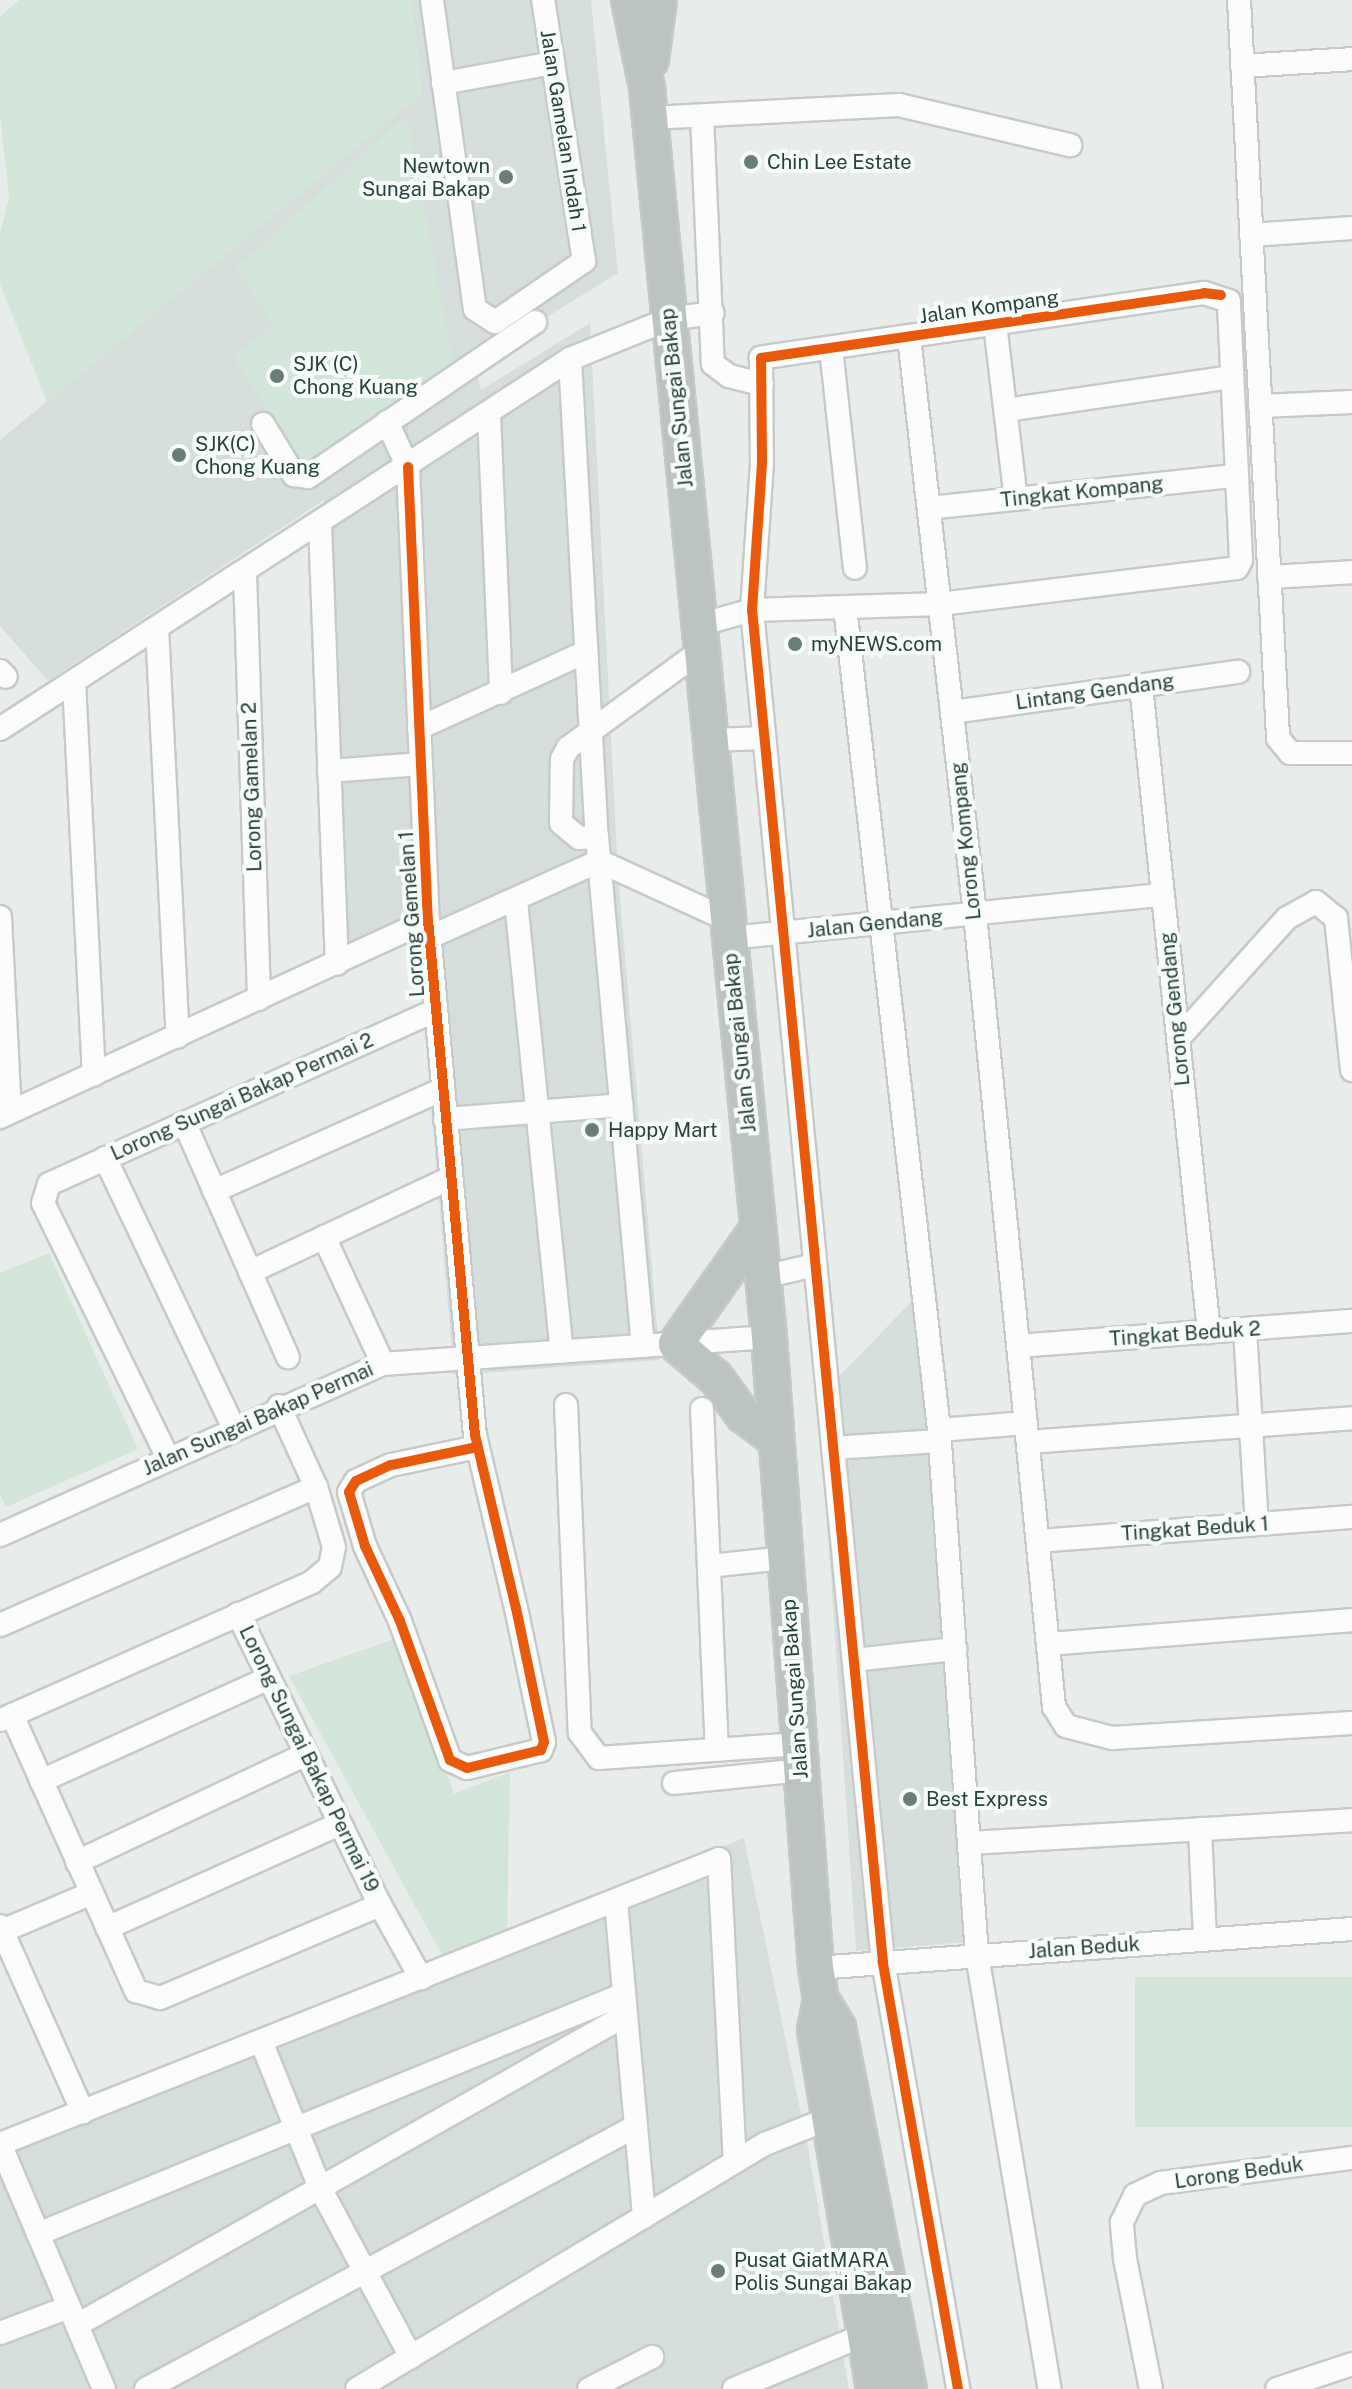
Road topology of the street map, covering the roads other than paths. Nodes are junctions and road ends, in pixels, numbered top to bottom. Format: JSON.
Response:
{"nodes":[{"id":1,"x":432,"y":0,"type":"edge"},
{"id":2,"x":543,"y":0,"type":"edge"},
{"id":3,"x":629,"y":0,"type":"edge"},
{"id":4,"x":659,"y":0,"type":"edge"},
{"id":5,"x":1239,"y":0,"type":"edge"},
{"id":6,"x":1352,"y":59,"type":"edge"},
{"id":7,"x":553,"y":63,"type":"junction"},
{"id":8,"x":1242,"y":66,"type":"junction"},
{"id":9,"x":443,"y":83,"type":"junction"},
{"id":10,"x":674,"y":111,"type":"junction"},
{"id":11,"x":1070,"y":145,"type":"dead end"},
{"id":12,"x":1352,"y":228,"type":"edge"},
{"id":13,"x":1251,"y":235,"type":"junction"},
{"id":14,"x":713,"y":313,"type":"junction"},
{"id":15,"x":669,"y":319,"type":"junction"},
{"id":16,"x":535,"y":322,"type":"dead end"},
{"id":17,"x":995,"y":324,"type":"junction"},
{"id":18,"x":909,"y":337,"type":"junction"},
{"id":19,"x":831,"y":348,"type":"junction"},
{"id":20,"x":570,"y":359,"type":"junction"},
{"id":21,"x":1231,"y":377,"type":"junction"},
{"id":22,"x":762,"y":384,"type":"junction"},
{"id":23,"x":1352,"y":402,"type":"edge"},
{"id":24,"x":1260,"y":406,"type":"junction"},
{"id":25,"x":1006,"y":410,"type":"junction"},
{"id":26,"x":489,"y":415,"type":"junction"},
{"id":27,"x":387,"y":422,"type":"junction"},
{"id":28,"x":263,"y":424,"type":"dead end"},
{"id":29,"x":408,"y":467,"type":"junction"},
{"id":30,"x":1235,"y":476,"type":"junction"},
{"id":31,"x":1016,"y":499,"type":"junction"},
{"id":32,"x":929,"y":508,"type":"junction"},
{"id":33,"x":320,"y":524,"type":"junction"},
{"id":34,"x":855,"y":568,"type":"dead end"},
{"id":35,"x":1352,"y":572,"type":"edge"},
{"id":36,"x":245,"y":574,"type":"junction"},
{"id":37,"x":1269,"y":577,"type":"junction"},
{"id":38,"x":940,"y":604,"type":"junction"},
{"id":39,"x":845,"y":607,"type":"junction"},
{"id":40,"x":752,"y":610,"type":"junction"},
{"id":41,"x":157,"y":628,"type":"junction"},
{"id":42,"x":700,"y":638,"type":"junction"},
{"id":43,"x":586,"y":652,"type":"junction"},
{"id":44,"x":1238,"y":672,"type":"dead end"},
{"id":45,"x":74,"y":682,"type":"junction"},
{"id":46,"x":1141,"y":686,"type":"junction"},
{"id":47,"x":501,"y":693,"type":"junction"},
{"id":48,"x":952,"y":712,"type":"junction"},
{"id":49,"x":419,"y":728,"type":"junction"},
{"id":50,"x":590,"y":728,"type":"junction"},
{"id":51,"x":0,"y":729,"type":"edge"},
{"id":52,"x":764,"y":738,"type":"junction"},
{"id":53,"x":710,"y":740,"type":"junction"},
{"id":54,"x":1352,"y":753,"type":"edge"},
{"id":55,"x":420,"y":764,"type":"junction"},
{"id":56,"x":329,"y":771,"type":"junction"},
{"id":57,"x":597,"y":837,"type":"junction"},
{"id":58,"x":599,"y":861,"type":"junction"},
{"id":59,"x":1163,"y":895,"type":"junction"},
{"id":60,"x":516,"y":901,"type":"junction"},
{"id":61,"x":975,"y":914,"type":"junction"},
{"id":62,"x":0,"y":917,"type":"edge"},
{"id":63,"x":878,"y":923,"type":"junction"},
{"id":64,"x":429,"y":928,"type":"junction"},
{"id":65,"x":729,"y":929,"type":"junction"},
{"id":66,"x":783,"y":932,"type":"junction"},
{"id":67,"x":337,"y":964,"type":"junction"},
{"id":68,"x":259,"y":999,"type":"junction"},
{"id":69,"x":436,"y":1010,"type":"junction"},
{"id":70,"x":1351,"y":1032,"type":"edge"},
{"id":71,"x":178,"y":1036,"type":"junction"},
{"id":72,"x":1178,"y":1039,"type":"junction"},
{"id":73,"x":1352,"y":1070,"type":"edge"},
{"id":74,"x":94,"y":1074,"type":"junction"},
{"id":75,"x":443,"y":1089,"type":"junction"},
{"id":76,"x":621,"y":1105,"type":"junction"},
{"id":77,"x":538,"y":1111,"type":"junction"},
{"id":78,"x":5,"y":1115,"type":"edge"},
{"id":79,"x":445,"y":1119,"type":"junction"},
{"id":80,"x":185,"y":1124,"type":"junction"},
{"id":81,"x":105,"y":1158,"type":"junction"},
{"id":82,"x":451,"y":1178,"type":"junction"},
{"id":83,"x":214,"y":1191,"type":"junction"},
{"id":84,"x":758,"y":1228,"type":"junction"},
{"id":85,"x":324,"y":1237,"type":"junction"},
{"id":86,"x":815,"y":1265,"type":"junction"},
{"id":87,"x":250,"y":1272,"type":"junction"},
{"id":88,"x":763,"y":1277,"type":"junction"},
{"id":89,"x":1352,"y":1321,"type":"edge"},
{"id":90,"x":1245,"y":1330,"type":"junction"},
{"id":91,"x":1209,"y":1332,"type":"junction"},
{"id":92,"x":769,"y":1337,"type":"junction"},
{"id":93,"x":660,"y":1345,"type":"junction"},
{"id":94,"x":1018,"y":1346,"type":"junction"},
{"id":95,"x":562,"y":1352,"type":"junction"},
{"id":96,"x":288,"y":1357,"type":"dead end"},
{"id":97,"x":467,"y":1358,"type":"junction"},
{"id":98,"x":383,"y":1364,"type":"junction"},
{"id":99,"x":566,"y":1405,"type":"dead end"},
{"id":100,"x":279,"y":1406,"type":"junction"},
{"id":101,"x":702,"y":1409,"type":"dead end"},
{"id":102,"x":1352,"y":1418,"type":"edge"},
{"id":103,"x":1251,"y":1424,"type":"junction"},
{"id":104,"x":234,"y":1428,"type":"junction"},
{"id":105,"x":1027,"y":1432,"type":"junction"},
{"id":106,"x":939,"y":1436,"type":"junction"},
{"id":107,"x":776,"y":1440,"type":"junction"},
{"id":108,"x":477,"y":1447,"type":"junction"},
{"id":109,"x":833,"y":1448,"type":"junction"},
{"id":110,"x":168,"y":1458,"type":"junction"},
{"id":111,"x":316,"y":1487,"type":"junction"},
{"id":112,"x":1352,"y":1517,"type":"edge"},
{"id":113,"x":1257,"y":1524,"type":"junction"},
{"id":114,"x":0,"y":1535,"type":"edge"},
{"id":115,"x":1038,"y":1541,"type":"junction"},
{"id":116,"x":785,"y":1558,"type":"junction"},
{"id":117,"x":709,"y":1566,"type":"junction"},
{"id":118,"x":238,"y":1614,"type":"junction"},
{"id":119,"x":1352,"y":1620,"type":"edge"},
{"id":120,"x":0,"y":1625,"type":"edge"},
{"id":121,"x":1048,"y":1644,"type":"junction"},
{"id":122,"x":955,"y":1649,"type":"junction"},
{"id":123,"x":854,"y":1660,"type":"junction"},
{"id":124,"x":269,"y":1678,"type":"junction"},
{"id":125,"x":6,"y":1718,"type":"edge"},
{"id":126,"x":1352,"y":1723,"type":"edge"},
{"id":127,"x":717,"y":1750,"type":"junction"},
{"id":128,"x":306,"y":1754,"type":"junction"},
{"id":129,"x":800,"y":1757,"type":"junction"},
{"id":130,"x":41,"y":1781,"type":"junction"},
{"id":131,"x":674,"y":1783,"type":"dead end"},
{"id":132,"x":1352,"y":1820,"type":"edge"},
{"id":133,"x":340,"y":1824,"type":"junction"},
{"id":134,"x":1200,"y":1829,"type":"junction"},
{"id":135,"x":969,"y":1843,"type":"junction"},
{"id":136,"x":77,"y":1862,"type":"junction"},
{"id":137,"x":92,"y":1893,"type":"junction"},
{"id":138,"x":616,"y":1902,"type":"junction"},
{"id":139,"x":380,"y":1905,"type":"junction"},
{"id":140,"x":107,"y":1928,"type":"junction"},
{"id":141,"x":1352,"y":1929,"type":"edge"},
{"id":142,"x":1,"y":1930,"type":"edge"},
{"id":143,"x":1205,"y":1939,"type":"junction"},
{"id":144,"x":977,"y":1955,"type":"junction"},
{"id":145,"x":883,"y":1962,"type":"junction"},
{"id":146,"x":421,"y":1978,"type":"junction"},
{"id":147,"x":818,"y":1983,"type":"junction"},
{"id":148,"x":625,"y":2004,"type":"junction"},
{"id":149,"x":261,"y":2041,"type":"junction"},
{"id":150,"x":83,"y":2112,"type":"junction"},
{"id":151,"x":830,"y":2118,"type":"junction"},
{"id":152,"x":636,"y":2126,"type":"junction"},
{"id":153,"x":296,"y":2128,"type":"junction"},
{"id":154,"x":0,"y":2144,"type":"edge"},
{"id":155,"x":1352,"y":2158,"type":"edge"},
{"id":156,"x":735,"y":2162,"type":"junction"},
{"id":157,"x":320,"y":2188,"type":"junction"},
{"id":158,"x":644,"y":2217,"type":"junction"},
{"id":159,"x":38,"y":2234,"type":"junction"},
{"id":160,"x":363,"y":2267,"type":"junction"},
{"id":161,"x":73,"y":2316,"type":"junction"},
{"id":162,"x":0,"y":2333,"type":"edge"},
{"id":163,"x":866,"y":2334,"type":"junction"},
{"id":164,"x":411,"y":2357,"type":"junction"},
{"id":165,"x":652,"y":2357,"type":"dead end"},
{"id":166,"x":1352,"y":2364,"type":"edge"},
{"id":167,"x":104,"y":2389,"type":"edge"},
{"id":168,"x":146,"y":2389,"type":"edge"},
{"id":169,"x":357,"y":2389,"type":"edge"},
{"id":170,"x":589,"y":2389,"type":"edge"},
{"id":171,"x":734,"y":2389,"type":"edge"},
{"id":172,"x":874,"y":2389,"type":"edge"},
{"id":173,"x":909,"y":2389,"type":"edge"},
{"id":174,"x":958,"y":2389,"type":"edge"},
{"id":175,"x":1050,"y":2389,"type":"edge"},
{"id":176,"x":1151,"y":2389,"type":"edge"},
{"id":177,"x":1277,"y":2389,"type":"edge"}],
"edges":[{"from":1,"to":9,"type":"street"},
{"from":2,"to":7,"type":"street","name":"Jalan Gamelan Indah 1"},
{"from":3,"to":10,"type":"highway","name":"Jalan Sungai Bakap"},
{"from":4,"to":10,"type":"highway","name":"Jalan Sungai Bakap"},
{"from":5,"to":8,"type":"street"},
{"from":6,"to":8,"type":"street"},
{"from":7,"to":9,"type":"street"},
{"from":7,"to":9,"type":"street","name":"Jalan Gamelan Indah 1"},
{"from":8,"to":13,"type":"street"},
{"from":10,"to":11,"type":"street"},
{"from":10,"to":14,"type":"street"},
{"from":10,"to":15,"type":"highway","name":"Jalan Sungai Bakap"},
{"from":12,"to":13,"type":"street"},
{"from":13,"to":24,"type":"street"},
{"from":14,"to":15,"type":"street"},
{"from":14,"to":22,"type":"street"},
{"from":15,"to":20,"type":"street"},
{"from":15,"to":42,"type":"highway","name":"Jalan Sungai Bakap"},
{"from":16,"to":27,"type":"street"},
{"from":17,"to":18,"type":"street","name":"Jalan Kompang"},
{"from":17,"to":21,"type":"street","name":"Jalan Kompang"},
{"from":17,"to":25,"type":"street"},
{"from":18,"to":19,"type":"street","name":"Jalan Kompang"},
{"from":18,"to":32,"type":"street","name":"Lorong Kompang"},
{"from":19,"to":22,"type":"street","name":"Jalan Kompang"},
{"from":19,"to":34,"type":"street"},
{"from":20,"to":26,"type":"street"},
{"from":20,"to":43,"type":"street"},
{"from":21,"to":25,"type":"street"},
{"from":21,"to":30,"type":"street"},
{"from":22,"to":40,"type":"street"},
{"from":23,"to":24,"type":"street"},
{"from":24,"to":37,"type":"street"},
{"from":25,"to":31,"type":"street"},
{"from":26,"to":29,"type":"street"},
{"from":26,"to":47,"type":"street"},
{"from":27,"to":28,"type":"street"},
{"from":27,"to":29,"type":"street"},
{"from":29,"to":33,"type":"street"},
{"from":29,"to":49,"type":"street","name":"Lorong Gemelan 1"},
{"from":30,"to":31,"type":"street","name":"Tingkat Kompang"},
{"from":30,"to":38,"type":"street"},
{"from":31,"to":32,"type":"street","name":"Tingkat Kompang"},
{"from":32,"to":38,"type":"street","name":"Lorong Kompang"},
{"from":33,"to":36,"type":"street"},
{"from":33,"to":56,"type":"street"},
{"from":35,"to":37,"type":"street"},
{"from":36,"to":41,"type":"street"},
{"from":36,"to":68,"type":"street","name":"Lorong Gamelan 2"},
{"from":37,"to":54,"type":"street"},
{"from":38,"to":39,"type":"street"},
{"from":38,"to":48,"type":"street","name":"Lorong Kompang"},
{"from":39,"to":40,"type":"street"},
{"from":39,"to":63,"type":"street"},
{"from":40,"to":42,"type":"street"},
{"from":40,"to":52,"type":"street"},
{"from":41,"to":45,"type":"street"},
{"from":41,"to":71,"type":"street"},
{"from":42,"to":50,"type":"street"},
{"from":42,"to":53,"type":"highway","name":"Jalan Sungai Bakap"},
{"from":43,"to":47,"type":"street"},
{"from":43,"to":50,"type":"street"},
{"from":44,"to":46,"type":"street","name":"Lintang Gendang"},
{"from":45,"to":51,"type":"street"},
{"from":45,"to":74,"type":"street"},
{"from":46,"to":48,"type":"street","name":"Lintang Gendang"},
{"from":46,"to":59,"type":"street","name":"Lorong Gendang"},
{"from":47,"to":49,"type":"street"},
{"from":48,"to":61,"type":"street","name":"Lorong Kompang"},
{"from":49,"to":55,"type":"street","name":"Lorong Gemelan 1"},
{"from":50,"to":57,"type":"street"},
{"from":50,"to":57,"type":"street"},
{"from":52,"to":53,"type":"street"},
{"from":52,"to":66,"type":"street"},
{"from":53,"to":65,"type":"highway","name":"Jalan Sungai Bakap"},
{"from":55,"to":56,"type":"street"},
{"from":55,"to":64,"type":"street","name":"Lorong Gemelan 1"},
{"from":56,"to":67,"type":"street"},
{"from":57,"to":58,"type":"street"},
{"from":58,"to":60,"type":"street"},
{"from":58,"to":65,"type":"street"},
{"from":58,"to":76,"type":"street"},
{"from":59,"to":61,"type":"street","name":"Jalan Gendang"},
{"from":59,"to":72,"type":"street","name":"Lorong Gendang"},
{"from":60,"to":64,"type":"street"},
{"from":60,"to":77,"type":"street"},
{"from":61,"to":63,"type":"street","name":"Jalan Gendang"},
{"from":61,"to":94,"type":"street","name":"Lorong Kompang"},
{"from":62,"to":78,"type":"street"},
{"from":63,"to":66,"type":"street","name":"Jalan Gendang"},
{"from":63,"to":106,"type":"street"},
{"from":64,"to":67,"type":"street"},
{"from":64,"to":69,"type":"street","name":"Lorong Gemelan 1"},
{"from":65,"to":66,"type":"street","name":"Jalan Gendang"},
{"from":65,"to":84,"type":"highway","name":"Jalan Sungai Bakap"},
{"from":66,"to":86,"type":"street"},
{"from":67,"to":68,"type":"street"},
{"from":68,"to":71,"type":"street"},
{"from":69,"to":75,"type":"street","name":"Lorong Gemelan 1"},
{"from":69,"to":80,"type":"street","name":"Lorong Sungai Bakap Permai 2"},
{"from":70,"to":72,"type":"street"},
{"from":70,"to":73,"type":"street"},
{"from":71,"to":74,"type":"street"},
{"from":72,"to":91,"type":"street","name":"Lorong Gendang"},
{"from":74,"to":78,"type":"street"},
{"from":75,"to":79,"type":"street","name":"Lorong Gemelan 1"},
{"from":75,"to":83,"type":"street"},
{"from":76,"to":77,"type":"street"},
{"from":76,"to":93,"type":"street"},
{"from":77,"to":79,"type":"street"},
{"from":77,"to":95,"type":"street"},
{"from":79,"to":82,"type":"street","name":"Lorong Gemelan 1"},
{"from":80,"to":81,"type":"street","name":"Lorong Sungai Bakap Permai 2"},
{"from":80,"to":83,"type":"street"},
{"from":81,"to":104,"type":"street"},
{"from":81,"to":110,"type":"street","name":"Lorong Sungai Bakap Permai 2"},
{"from":82,"to":85,"type":"street"},
{"from":82,"to":97,"type":"street","name":"Lorong Gemelan 1"},
{"from":83,"to":87,"type":"street"},
{"from":84,"to":88,"type":"highway","name":"Jalan Sungai Bakap"},
{"from":84,"to":93,"type":"highway"},
{"from":85,"to":87,"type":"street"},
{"from":85,"to":98,"type":"street"},
{"from":86,"to":88,"type":"street"},
{"from":86,"to":109,"type":"street"},
{"from":87,"to":96,"type":"street"},
{"from":88,"to":92,"type":"highway","name":"Jalan Sungai Bakap"},
{"from":89,"to":90,"type":"street","name":"Tingkat Beduk 2"},
{"from":90,"to":91,"type":"street","name":"Tingkat Beduk 2"},
{"from":90,"to":103,"type":"street"},
{"from":91,"to":94,"type":"street","name":"Tingkat Beduk 2"},
{"from":92,"to":93,"type":"street","name":"Jalan Sungai Bakap Permai"},
{"from":92,"to":107,"type":"highway","name":"Jalan Sungai Bakap"},
{"from":93,"to":95,"type":"street","name":"Jalan Sungai Bakap Permai"},
{"from":93,"to":107,"type":"highway"},
{"from":94,"to":105,"type":"street","name":"Lorong Kompang"},
{"from":95,"to":97,"type":"street","name":"Jalan Sungai Bakap Permai"},
{"from":97,"to":98,"type":"street","name":"Jalan Sungai Bakap Permai"},
{"from":97,"to":108,"type":"street","name":"Lorong Gemelan 1"},
{"from":98,"to":100,"type":"street","name":"Jalan Sungai Bakap Permai"},
{"from":99,"to":127,"type":"street"},
{"from":100,"to":104,"type":"street","name":"Jalan Sungai Bakap Permai"},
{"from":100,"to":111,"type":"street"},
{"from":101,"to":117,"type":"street"},
{"from":102,"to":103,"type":"street"},
{"from":103,"to":105,"type":"street"},
{"from":103,"to":113,"type":"street"},
{"from":104,"to":110,"type":"street","name":"Jalan Sungai Bakap Permai"},
{"from":105,"to":106,"type":"street"},
{"from":105,"to":115,"type":"street","name":"Lorong Kompang"},
{"from":106,"to":109,"type":"street"},
{"from":106,"to":122,"type":"street"},
{"from":107,"to":116,"type":"highway","name":"Jalan Sungai Bakap"},
{"from":108,"to":108,"type":"street","name":"Lorong Gemelan 1"},
{"from":109,"to":123,"type":"street"},
{"from":110,"to":114,"type":"street","name":"Jalan Sungai Bakap Permai"},
{"from":111,"to":118,"type":"street"},
{"from":111,"to":120,"type":"street"},
{"from":112,"to":113,"type":"street","name":"Tingkat Beduk 1"},
{"from":113,"to":115,"type":"street","name":"Tingkat Beduk 1"},
{"from":115,"to":121,"type":"street","name":"Lorong Kompang"},
{"from":116,"to":117,"type":"street"},
{"from":116,"to":129,"type":"highway","name":"Jalan Sungai Bakap"},
{"from":117,"to":127,"type":"street"},
{"from":118,"to":124,"type":"street","name":"Lorong Sungai Bakap Permai 19"},
{"from":118,"to":125,"type":"street"},
{"from":119,"to":121,"type":"street"},
{"from":121,"to":126,"type":"street","name":"Lorong Kompang"},
{"from":122,"to":123,"type":"street"},
{"from":122,"to":135,"type":"street"},
{"from":123,"to":145,"type":"street"},
{"from":124,"to":128,"type":"street","name":"Lorong Sungai Bakap Permai 19"},
{"from":124,"to":130,"type":"street"},
{"from":125,"to":130,"type":"street"},
{"from":127,"to":129,"type":"street"},
{"from":128,"to":133,"type":"street","name":"Lorong Sungai Bakap Permai 19"},
{"from":128,"to":136,"type":"street"},
{"from":129,"to":131,"type":"street"},
{"from":129,"to":147,"type":"highway","name":"Jalan Sungai Bakap"},
{"from":130,"to":136,"type":"street"},
{"from":132,"to":134,"type":"street"},
{"from":133,"to":139,"type":"street","name":"Lorong Sungai Bakap Permai 19"},
{"from":133,"to":140,"type":"street"},
{"from":134,"to":135,"type":"street"},
{"from":134,"to":143,"type":"street"},
{"from":135,"to":144,"type":"street"},
{"from":136,"to":137,"type":"street"},
{"from":137,"to":140,"type":"street"},
{"from":137,"to":142,"type":"street"},
{"from":138,"to":146,"type":"street"},
{"from":138,"to":148,"type":"street"},
{"from":138,"to":156,"type":"street"},
{"from":139,"to":140,"type":"street"},
{"from":139,"to":146,"type":"street","name":"Lorong Sungai Bakap Permai 19"},
{"from":141,"to":143,"type":"street","name":"Jalan Beduk"},
{"from":142,"to":150,"type":"street"},
{"from":143,"to":144,"type":"street","name":"Jalan Beduk"},
{"from":144,"to":145,"type":"street","name":"Jalan Beduk"},
{"from":144,"to":175,"type":"street"},
{"from":145,"to":147,"type":"street","name":"Jalan Beduk"},
{"from":145,"to":174,"type":"street"},
{"from":146,"to":149,"type":"street"},
{"from":147,"to":151,"type":"highway","name":"Jalan Sungai Bakap"},
{"from":147,"to":173,"type":"highway","name":"Jalan Sungai Bakap"},
{"from":148,"to":152,"type":"street"},
{"from":148,"to":153,"type":"street"},
{"from":148,"to":157,"type":"street"},
{"from":149,"to":150,"type":"street"},
{"from":149,"to":153,"type":"street"},
{"from":150,"to":154,"type":"street"},
{"from":151,"to":156,"type":"street"},
{"from":151,"to":163,"type":"highway","name":"Jalan Sungai Bakap"},
{"from":152,"to":158,"type":"street"},
{"from":152,"to":160,"type":"street"},
{"from":153,"to":157,"type":"street"},
{"from":153,"to":159,"type":"street"},
{"from":154,"to":159,"type":"street"},
{"from":155,"to":176,"type":"street","name":"Lorong Beduk"},
{"from":156,"to":158,"type":"street"},
{"from":157,"to":160,"type":"street"},
{"from":157,"to":161,"type":"street"},
{"from":158,"to":164,"type":"street"},
{"from":159,"to":161,"type":"street"},
{"from":160,"to":164,"type":"street"},
{"from":160,"to":168,"type":"street"},
{"from":161,"to":162,"type":"street"},
{"from":161,"to":167,"type":"street"},
{"from":163,"to":171,"type":"street"},
{"from":163,"to":172,"type":"highway","name":"Jalan Sungai Bakap"},
{"from":164,"to":169,"type":"street"},
{"from":165,"to":170,"type":"street"},
{"from":166,"to":177,"type":"street"}]}
